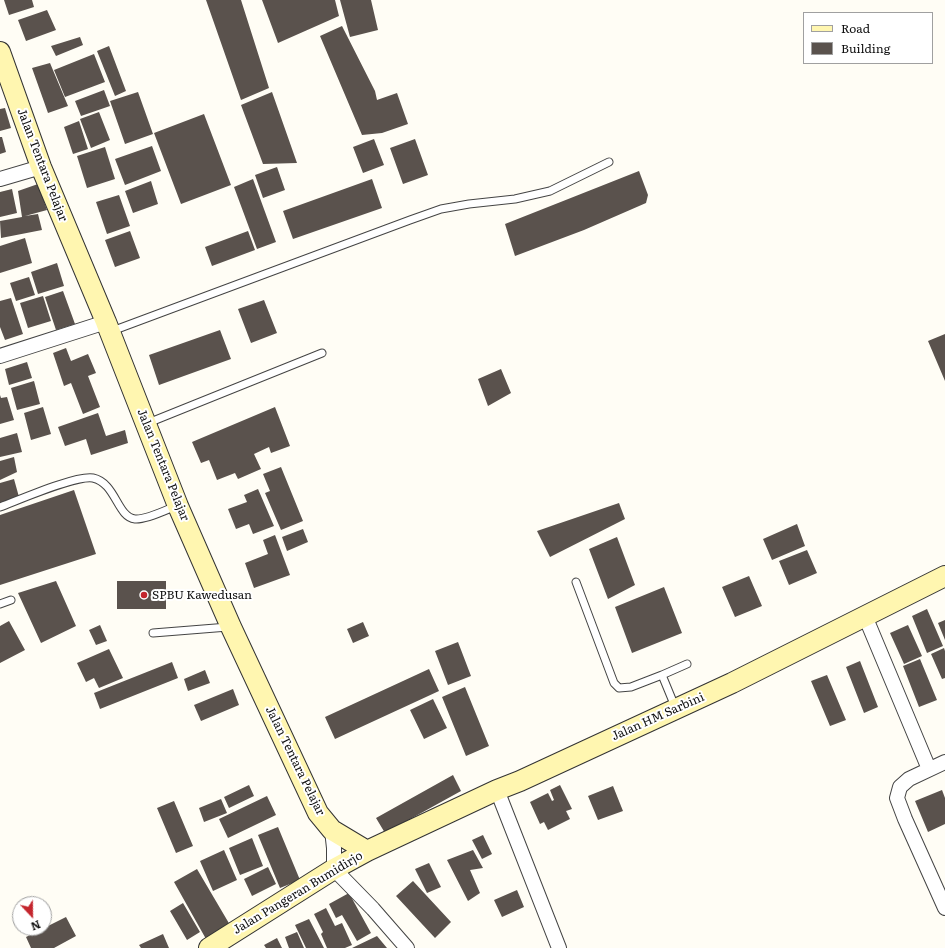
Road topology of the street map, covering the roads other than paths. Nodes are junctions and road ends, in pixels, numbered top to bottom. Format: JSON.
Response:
{"nodes":[{"id":1,"x":0,"y":52,"type":"edge"},
{"id":2,"x":609,"y":162,"type":"dead end"},
{"id":3,"x":41,"y":167,"type":"junction"},
{"id":4,"x":0,"y":179,"type":"edge"},
{"id":5,"x":108,"y":327,"type":"junction"},
{"id":6,"x":322,"y":353,"type":"dead end"},
{"id":7,"x":0,"y":356,"type":"edge"},
{"id":8,"x":146,"y":424,"type":"junction"},
{"id":9,"x":178,"y":506,"type":"junction"},
{"id":10,"x":0,"y":507,"type":"edge"},
{"id":11,"x":945,"y":576,"type":"edge"},
{"id":12,"x":576,"y":582,"type":"dead end"},
{"id":13,"x":11,"y":600,"type":"dead end"},
{"id":14,"x":0,"y":604,"type":"edge"},
{"id":15,"x":865,"y":616,"type":"junction"},
{"id":16,"x":231,"y":627,"type":"junction"},
{"id":17,"x":153,"y":633,"type":"dead end"},
{"id":18,"x":687,"y":664,"type":"dead end"},
{"id":19,"x":662,"y":675,"type":"junction"},
{"id":20,"x":676,"y":709,"type":"junction"},
{"id":21,"x":945,"y":762,"type":"edge"},
{"id":22,"x":929,"y":769,"type":"junction"},
{"id":23,"x":497,"y":790,"type":"junction"},
{"id":24,"x":332,"y":830,"type":"junction"},
{"id":25,"x":367,"y":851,"type":"junction"},
{"id":26,"x":334,"y":870,"type":"junction"},
{"id":27,"x":945,"y":908,"type":"edge"},
{"id":28,"x":209,"y":948,"type":"edge"},
{"id":29,"x":407,"y":948,"type":"edge"},
{"id":30,"x":559,"y":948,"type":"edge"}],
"edges":[{"from":1,"to":3,"type":"main road","name":"Jalan Tentara Pelajar"},
{"from":2,"to":5,"type":"lane"},
{"from":3,"to":4,"type":"street"},
{"from":3,"to":5,"type":"main road","name":"Jalan Tentara Pelajar"},
{"from":5,"to":7,"type":"street"},
{"from":5,"to":8,"type":"main road","name":"Jalan Tentara Pelajar"},
{"from":6,"to":8,"type":"lane"},
{"from":8,"to":9,"type":"main road","name":"Jalan Tentara Pelajar"},
{"from":9,"to":10,"type":"lane"},
{"from":9,"to":16,"type":"main road","name":"Jalan Tentara Pelajar"},
{"from":11,"to":15,"type":"main road","name":"Jalan HM Sarbini"},
{"from":12,"to":19,"type":"lane"},
{"from":13,"to":14,"type":"lane"},
{"from":15,"to":20,"type":"main road","name":"Jalan HM Sarbini"},
{"from":15,"to":22,"type":"street"},
{"from":16,"to":17,"type":"lane"},
{"from":16,"to":24,"type":"main road","name":"Jalan Tentara Pelajar"},
{"from":18,"to":19,"type":"lane"},
{"from":19,"to":20,"type":"lane"},
{"from":20,"to":23,"type":"main road","name":"Jalan HM Sarbini"},
{"from":21,"to":22,"type":"street"},
{"from":22,"to":27,"type":"street"},
{"from":23,"to":25,"type":"main road","name":"Jalan HM Sarbini"},
{"from":23,"to":30,"type":"street"},
{"from":24,"to":25,"type":"main road","name":"Jalan Tentara Pelajar"},
{"from":24,"to":26,"type":"street"},
{"from":25,"to":26,"type":"main road","name":"Jalan Pangeran Bumidirjo"},
{"from":26,"to":28,"type":"main road","name":"Jalan Pangeran Bumidirjo"},
{"from":26,"to":29,"type":"street"}]}
